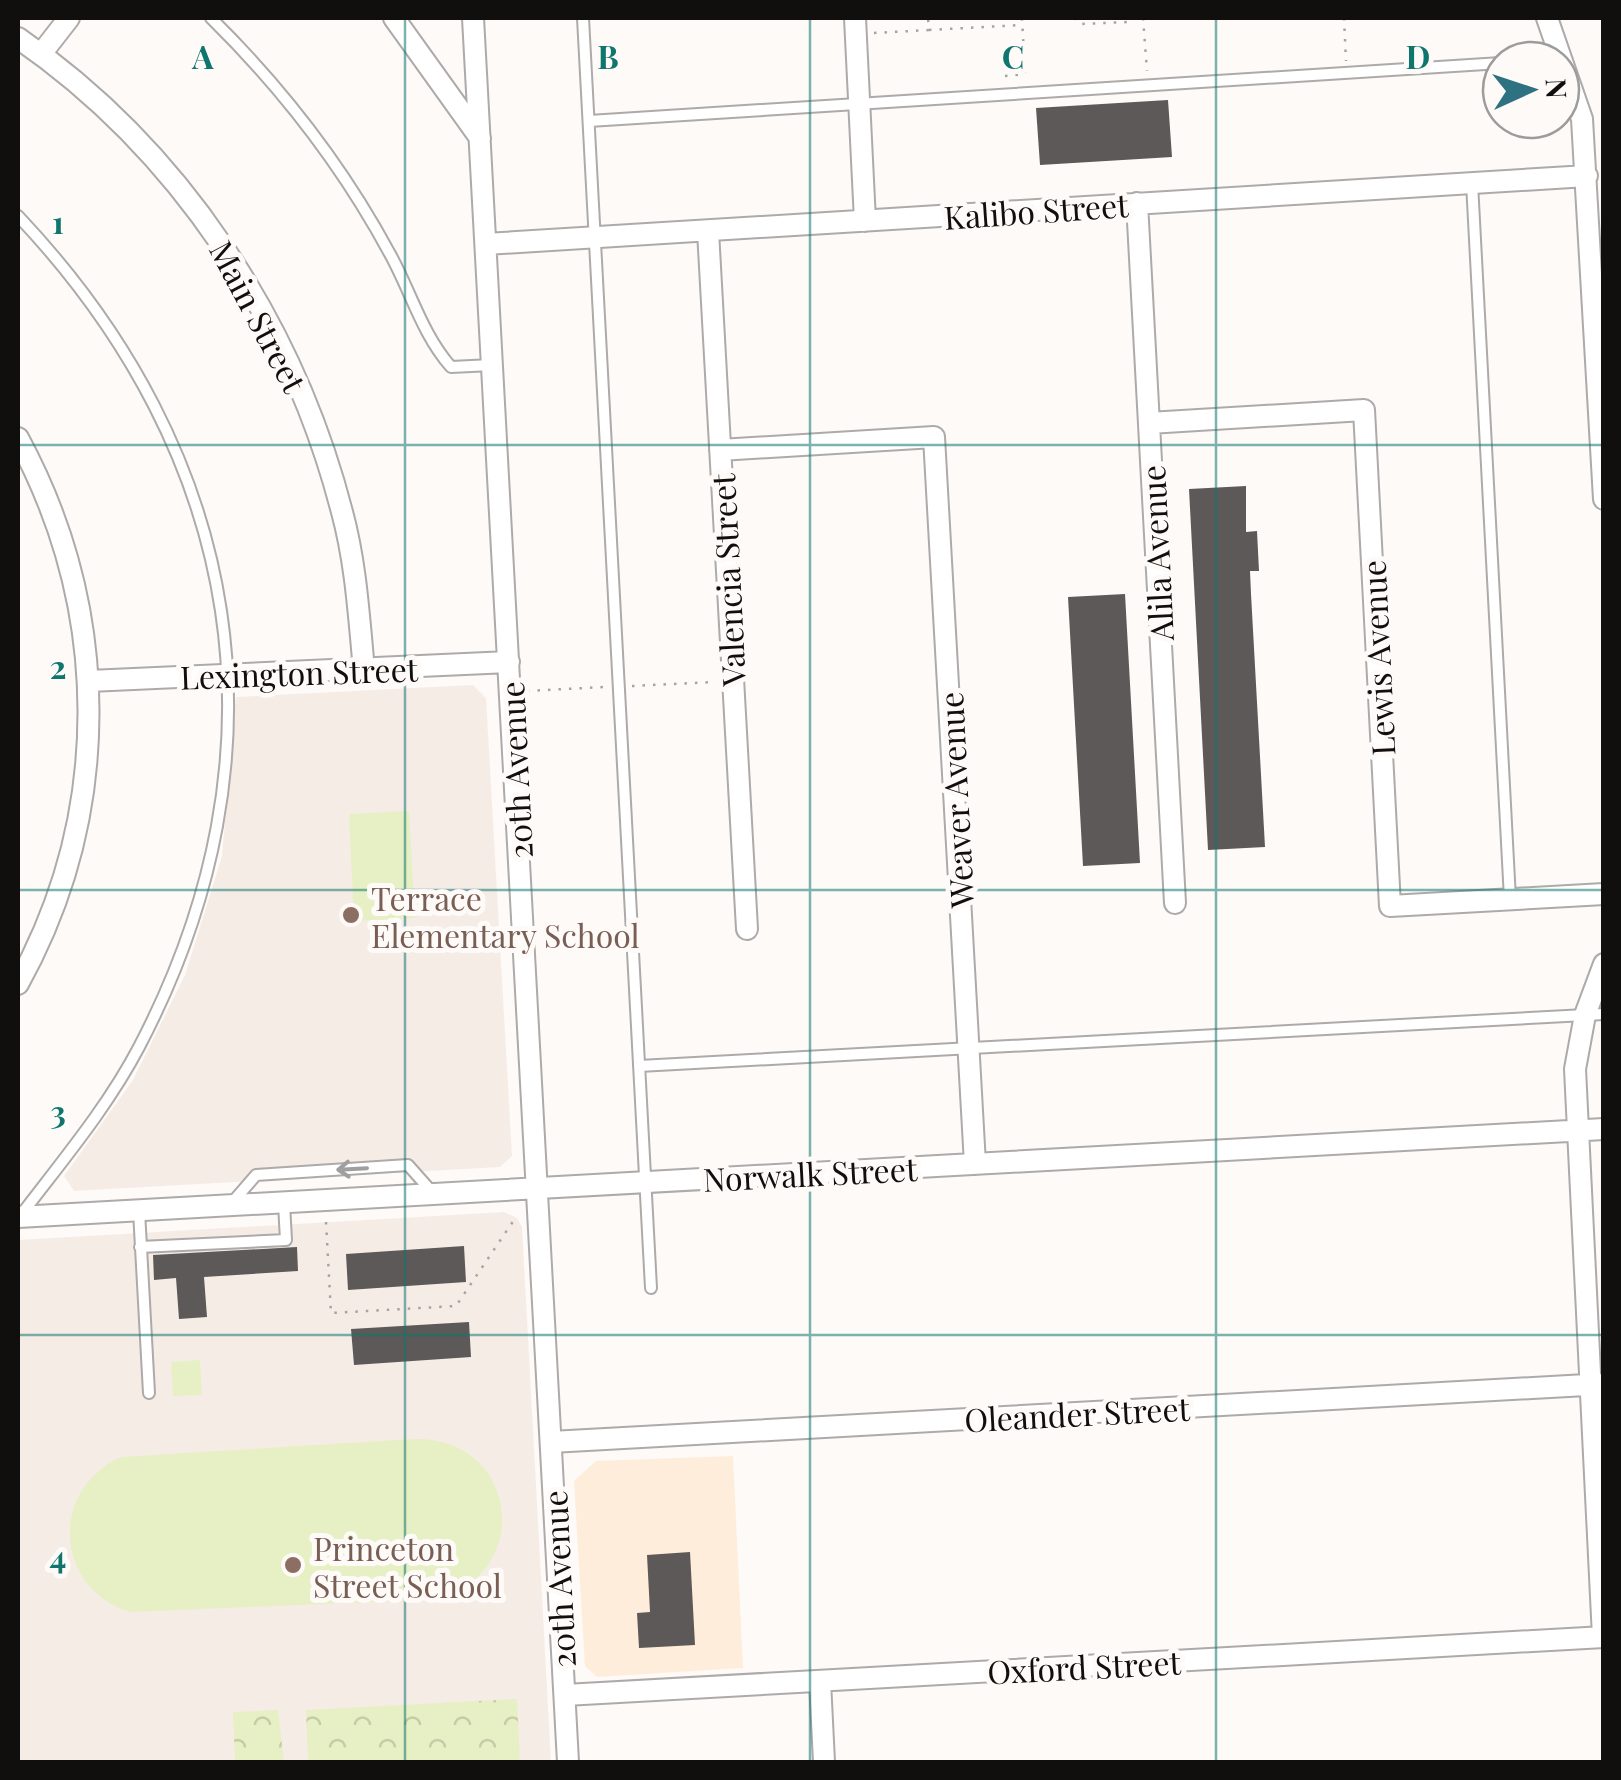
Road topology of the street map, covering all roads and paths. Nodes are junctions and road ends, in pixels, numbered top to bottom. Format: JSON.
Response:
{"nodes":[{"id":1,"x":69,"y":18,"type":"edge"},
{"id":2,"x":211,"y":18,"type":"edge"},
{"id":3,"x":394,"y":18,"type":"edge"},
{"id":4,"x":474,"y":18,"type":"edge"},
{"id":5,"x":583,"y":18,"type":"edge"},
{"id":6,"x":854,"y":18,"type":"edge"},
{"id":7,"x":928,"y":18,"type":"edge"},
{"id":8,"x":1022,"y":18,"type":"edge"},
{"id":9,"x":1074,"y":18,"type":"edge"},
{"id":10,"x":1132,"y":18,"type":"edge"},
{"id":11,"x":1144,"y":18,"type":"edge"},
{"id":12,"x":1344,"y":18,"type":"edge"},
{"id":13,"x":1022,"y":25,"type":"junction"},
{"id":14,"x":929,"y":30,"type":"junction"},
{"id":15,"x":873,"y":34,"type":"dead end"},
{"id":16,"x":18,"y":38,"type":"edge"},
{"id":17,"x":40,"y":54,"type":"junction"},
{"id":18,"x":1481,"y":63,"type":"edge"},
{"id":19,"x":1347,"y":72,"type":"junction"},
{"id":20,"x":1005,"y":76,"type":"dead end"},
{"id":21,"x":1148,"y":85,"type":"junction"},
{"id":22,"x":859,"y":104,"type":"junction"},
{"id":23,"x":1581,"y":116,"type":"edge"},
{"id":24,"x":588,"y":121,"type":"junction"},
{"id":25,"x":480,"y":139,"type":"junction"},
{"id":26,"x":1587,"y":176,"type":"junction"},
{"id":27,"x":1472,"y":183,"type":"junction"},
{"id":28,"x":1138,"y":203,"type":"junction"},
{"id":29,"x":18,"y":216,"type":"edge"},
{"id":30,"x":865,"y":220,"type":"junction"},
{"id":31,"x":708,"y":231,"type":"junction"},
{"id":32,"x":593,"y":237,"type":"junction"},
{"id":33,"x":486,"y":244,"type":"junction"},
{"id":34,"x":493,"y":365,"type":"junction"},
{"id":35,"x":1601,"y":402,"type":"edge"},
{"id":36,"x":1149,"y":423,"type":"junction"},
{"id":37,"x":18,"y":438,"type":"edge"},
{"id":38,"x":720,"y":450,"type":"junction"},
{"id":39,"x":1604,"y":499,"type":"edge"},
{"id":40,"x":510,"y":662,"type":"junction"},
{"id":41,"x":364,"y":670,"type":"junction"},
{"id":42,"x":228,"y":675,"type":"junction"},
{"id":43,"x":88,"y":681,"type":"junction"},
{"id":44,"x":1604,"y":894,"type":"edge"},
{"id":45,"x":1510,"y":900,"type":"junction"},
{"id":46,"x":1175,"y":904,"type":"dead end"},
{"id":47,"x":747,"y":928,"type":"dead end"},
{"id":48,"x":1604,"y":964,"type":"edge"},
{"id":49,"x":18,"y":984,"type":"edge"},
{"id":50,"x":1594,"y":1015,"type":"edge"},
{"id":51,"x":968,"y":1048,"type":"junction"},
{"id":52,"x":639,"y":1066,"type":"junction"},
{"id":53,"x":1604,"y":1128,"type":"edge"},
{"id":54,"x":1578,"y":1130,"type":"junction"},
{"id":55,"x":975,"y":1164,"type":"junction"},
{"id":56,"x":645,"y":1182,"type":"junction"},
{"id":57,"x":538,"y":1191,"type":"junction"},
{"id":58,"x":436,"y":1196,"type":"junction"},
{"id":59,"x":284,"y":1204,"type":"junction"},
{"id":60,"x":228,"y":1207,"type":"junction"},
{"id":61,"x":138,"y":1211,"type":"junction"},
{"id":62,"x":516,"y":1216,"type":"dead end"},
{"id":63,"x":18,"y":1217,"type":"edge"},
{"id":64,"x":326,"y":1222,"type":"dead end"},
{"id":65,"x":140,"y":1247,"type":"junction"},
{"id":66,"x":1594,"y":1259,"type":"edge"},
{"id":67,"x":651,"y":1288,"type":"dead end"},
{"id":68,"x":1597,"y":1385,"type":"edge"},
{"id":69,"x":148,"y":1393,"type":"dead end"},
{"id":70,"x":550,"y":1442,"type":"junction"},
{"id":71,"x":1600,"y":1512,"type":"edge"},
{"id":72,"x":1603,"y":1638,"type":"edge"},
{"id":73,"x":820,"y":1680,"type":"junction"},
{"id":74,"x":565,"y":1695,"type":"junction"},
{"id":75,"x":568,"y":1762,"type":"edge"},
{"id":76,"x":824,"y":1762,"type":"edge"}],
"edges":[{"from":1,"to":17,"type":"street"},
{"from":2,"to":34,"type":"lane"},
{"from":3,"to":25,"type":"street"},
{"from":4,"to":25,"type":"street","name":"20th Avenue"},
{"from":5,"to":24,"type":"lane"},
{"from":6,"to":22,"type":"street"},
{"from":7,"to":14,"type":"path"},
{"from":8,"to":13,"type":"path"},
{"from":9,"to":10,"type":"path"},
{"from":11,"to":21,"type":"path"},
{"from":12,"to":19,"type":"path"},
{"from":13,"to":14,"type":"path"},
{"from":13,"to":20,"type":"path"},
{"from":14,"to":15,"type":"path"},
{"from":16,"to":17,"type":"street","name":"Main Street"},
{"from":17,"to":41,"type":"street","name":"Main Street"},
{"from":18,"to":19,"type":"lane"},
{"from":19,"to":21,"type":"lane"},
{"from":21,"to":22,"type":"lane"},
{"from":22,"to":24,"type":"lane"},
{"from":22,"to":30,"type":"street"},
{"from":23,"to":26,"type":"street"},
{"from":24,"to":32,"type":"lane"},
{"from":25,"to":33,"type":"street","name":"20th Avenue"},
{"from":26,"to":27,"type":"street","name":"Kalibo Street"},
{"from":26,"to":35,"type":"street"},
{"from":27,"to":28,"type":"street","name":"Kalibo Street"},
{"from":27,"to":45,"type":"lane"},
{"from":28,"to":30,"type":"street","name":"Kalibo Street"},
{"from":28,"to":36,"type":"street","name":"Alila Avenue"},
{"from":29,"to":42,"type":"lane"},
{"from":30,"to":31,"type":"street","name":"Kalibo Street"},
{"from":31,"to":32,"type":"street","name":"Kalibo Street"},
{"from":31,"to":38,"type":"street","name":"Valencia Street"},
{"from":32,"to":33,"type":"street","name":"Kalibo Street"},
{"from":32,"to":52,"type":"lane"},
{"from":33,"to":34,"type":"street","name":"20th Avenue"},
{"from":34,"to":40,"type":"street","name":"20th Avenue"},
{"from":35,"to":39,"type":"street"},
{"from":36,"to":45,"type":"street","name":"Lewis Avenue"},
{"from":36,"to":46,"type":"street","name":"Alila Avenue"},
{"from":37,"to":43,"type":"street"},
{"from":38,"to":47,"type":"street","name":"Valencia Street"},
{"from":38,"to":51,"type":"street","name":"Weaver Avenue"},
{"from":40,"to":41,"type":"street","name":"Lexington Street"},
{"from":40,"to":57,"type":"street","name":"20th Avenue"},
{"from":41,"to":42,"type":"street","name":"Lexington Street"},
{"from":42,"to":43,"type":"street","name":"Lexington Street"},
{"from":42,"to":63,"type":"lane"},
{"from":43,"to":49,"type":"street"},
{"from":44,"to":45,"type":"street"},
{"from":48,"to":50,"type":"street"},
{"from":50,"to":51,"type":"lane"},
{"from":50,"to":54,"type":"street"},
{"from":51,"to":52,"type":"lane"},
{"from":51,"to":55,"type":"street","name":"Weaver Avenue"},
{"from":52,"to":56,"type":"lane"},
{"from":53,"to":54,"type":"street","name":"Norwalk Street"},
{"from":54,"to":55,"type":"street","name":"Norwalk Street"},
{"from":54,"to":66,"type":"street"},
{"from":55,"to":56,"type":"street","name":"Norwalk Street"},
{"from":56,"to":57,"type":"street","name":"Norwalk Street"},
{"from":56,"to":67,"type":"lane"},
{"from":57,"to":58,"type":"street","name":"Norwalk Street"},
{"from":57,"to":70,"type":"street","name":"20th Avenue"},
{"from":58,"to":59,"type":"street","name":"Norwalk Street"},
{"from":58,"to":60,"type":"lane","one_way":true},
{"from":59,"to":60,"type":"street","name":"Norwalk Street"},
{"from":59,"to":65,"type":"lane"},
{"from":60,"to":61,"type":"street","name":"Norwalk Street"},
{"from":61,"to":63,"type":"street","name":"Norwalk Street"},
{"from":61,"to":65,"type":"lane"},
{"from":62,"to":64,"type":"path"},
{"from":65,"to":69,"type":"lane"},
{"from":66,"to":68,"type":"street"},
{"from":68,"to":70,"type":"street","name":"Oleander Street"},
{"from":68,"to":71,"type":"street"},
{"from":70,"to":74,"type":"street","name":"20th Avenue"},
{"from":71,"to":72,"type":"street"},
{"from":72,"to":73,"type":"street","name":"Oxford Street"},
{"from":73,"to":74,"type":"street","name":"Oxford Street"},
{"from":73,"to":76,"type":"street"},
{"from":74,"to":75,"type":"street","name":"20th Avenue"}]}
